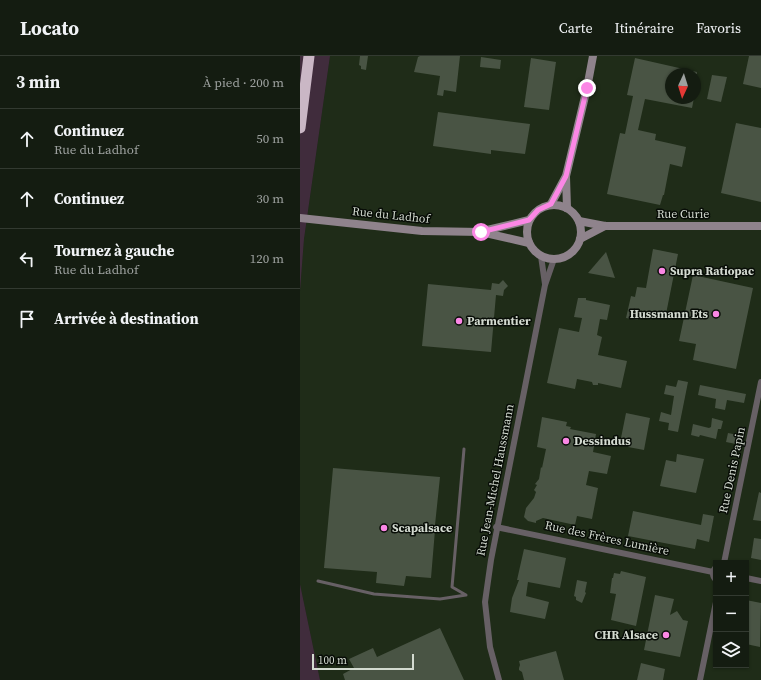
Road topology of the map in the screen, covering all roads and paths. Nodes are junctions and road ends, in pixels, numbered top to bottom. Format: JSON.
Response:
{"nodes":[{"id":1,"x":309,"y":56,"type":"edge"},
{"id":2,"x":593,"y":56,"type":"edge"},
{"id":3,"x":300,"y":128,"type":"edge"},
{"id":4,"x":566,"y":176,"type":"junction"},
{"id":5,"x":551,"y":204,"type":"junction"},
{"id":6,"x":567,"y":208,"type":"junction"},
{"id":7,"x":300,"y":218,"type":"edge"},
{"id":8,"x":529,"y":220,"type":"junction"},
{"id":9,"x":579,"y":221,"type":"junction"},
{"id":10,"x":605,"y":226,"type":"junction"},
{"id":11,"x":761,"y":226,"type":"edge"},
{"id":12,"x":481,"y":232,"type":"junction"},
{"id":13,"x":580,"y":238,"type":"junction"},
{"id":14,"x":529,"y":243,"type":"junction"},
{"id":15,"x":541,"y":256,"type":"junction"},
{"id":16,"x":554,"y":259,"type":"junction"},
{"id":17,"x":546,"y":285,"type":"junction"},
{"id":18,"x":761,"y":382,"type":"edge"},
{"id":19,"x":464,"y":449,"type":"dead end"},
{"id":20,"x":496,"y":527,"type":"junction"},
{"id":21,"x":725,"y":560,"type":"edge"},
{"id":22,"x":713,"y":569,"type":"edge"},
{"id":23,"x":749,"y":579,"type":"edge"},
{"id":24,"x":318,"y":581,"type":"dead end"},
{"id":25,"x":761,"y":581,"type":"edge"},
{"id":26,"x":713,"y":617,"type":"edge"},
{"id":27,"x":499,"y":680,"type":"edge"},
{"id":28,"x":700,"y":680,"type":"edge"}],
"edges":[{"from":1,"to":3,"type":"highway"},
{"from":2,"to":4,"type":"main road"},
{"from":4,"to":5,"type":"main road"},
{"from":4,"to":6,"type":"main road"},
{"from":5,"to":6,"type":"main road"},
{"from":5,"to":8,"type":"main road"},
{"from":6,"to":9,"type":"main road"},
{"from":7,"to":12,"type":"main road","name":"Rue du Ladhof"},
{"from":8,"to":12,"type":"main road","name":"Rue du Ladhof"},
{"from":8,"to":14,"type":"main road"},
{"from":9,"to":10,"type":"main road","name":"Rue Curie"},
{"from":9,"to":13,"type":"main road"},
{"from":10,"to":11,"type":"main road","name":"Rue Curie"},
{"from":10,"to":13,"type":"main road","name":"Rue Curie"},
{"from":12,"to":14,"type":"main road","name":"Rue du Ladhof"},
{"from":13,"to":16,"type":"main road"},
{"from":14,"to":15,"type":"main road"},
{"from":15,"to":16,"type":"main road"},
{"from":15,"to":17,"type":"street","name":"Rue Jean-Michel Haussmann"},
{"from":16,"to":17,"type":"street","name":"Rue Jean-Michel Haussmann"},
{"from":17,"to":20,"type":"street","name":"Rue Jean-Michel Haussmann"},
{"from":18,"to":21,"type":"street","name":"Rue Denis Papin"},
{"from":19,"to":24,"type":"lane"},
{"from":20,"to":22,"type":"street","name":"Rue des Frères Lumière"},
{"from":20,"to":27,"type":"street","name":"Rue Jean-Michel Haussmann"},
{"from":23,"to":25,"type":"street"},
{"from":26,"to":28,"type":"street"}]}
